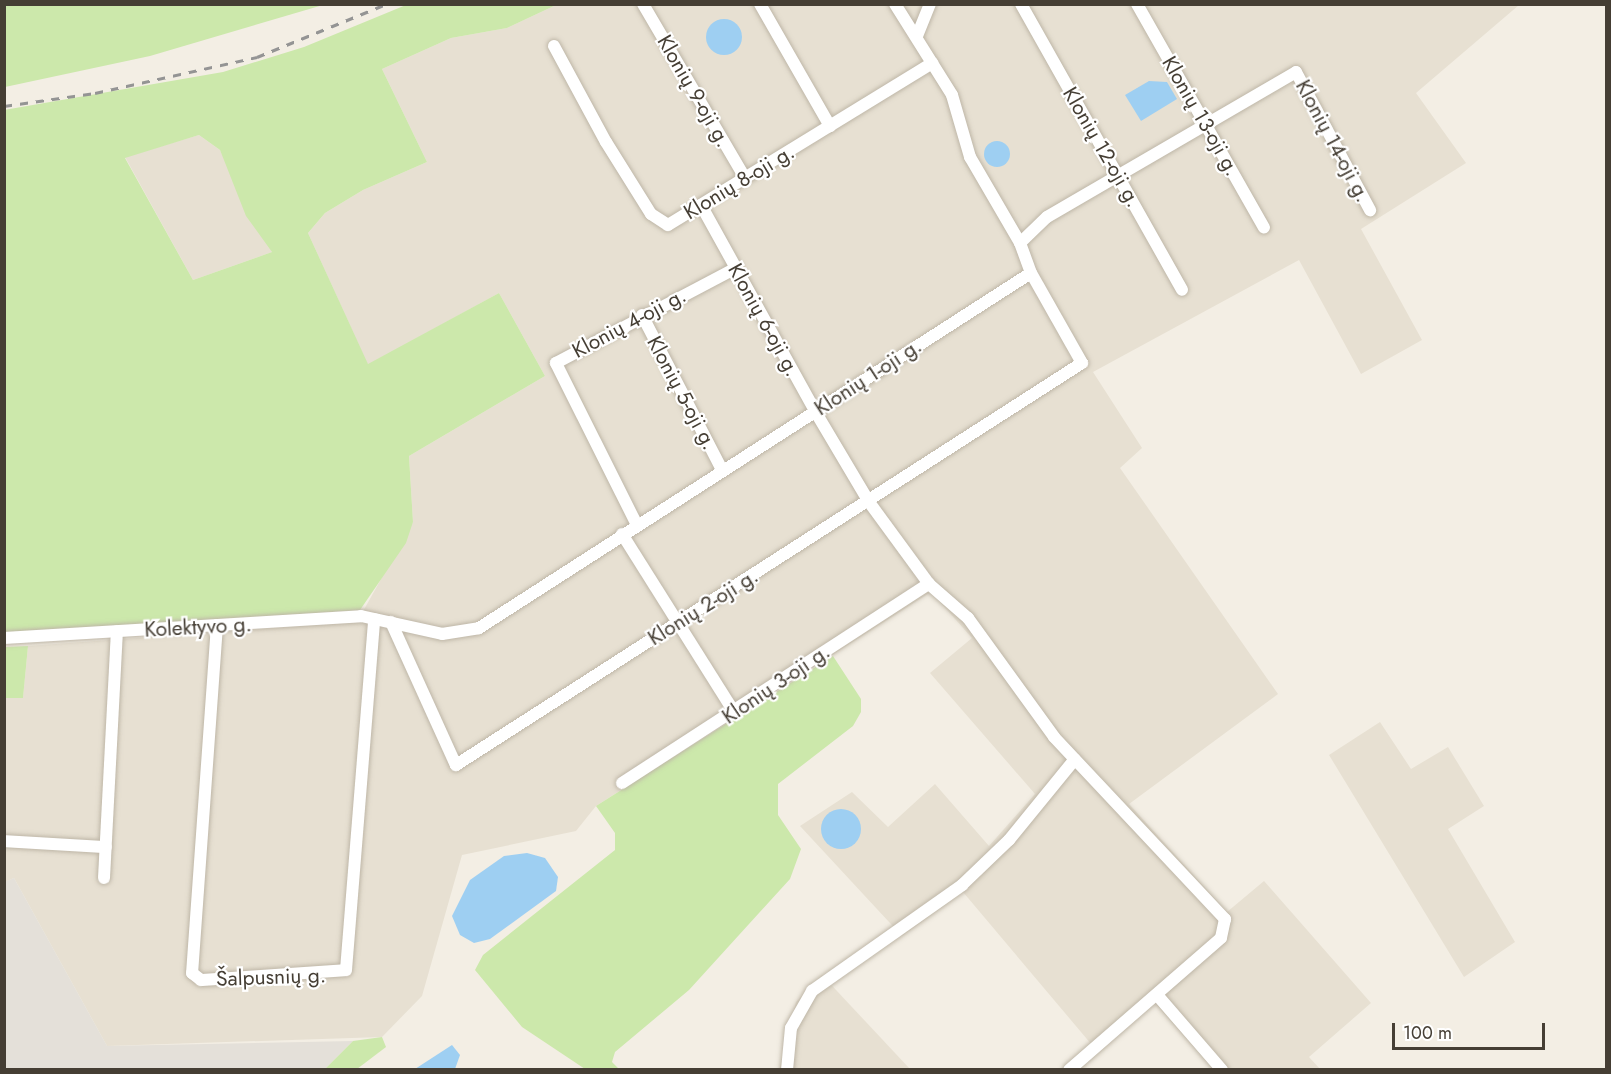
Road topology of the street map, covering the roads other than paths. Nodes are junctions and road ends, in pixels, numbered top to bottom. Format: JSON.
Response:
{"nodes":[{"id":1,"x":643,"y":4,"type":"edge"},
{"id":2,"x":760,"y":4,"type":"edge"},
{"id":3,"x":895,"y":4,"type":"edge"},
{"id":4,"x":930,"y":4,"type":"edge"},
{"id":5,"x":1021,"y":4,"type":"edge"},
{"id":6,"x":1137,"y":4,"type":"edge"},
{"id":7,"x":917,"y":36,"type":"junction"},
{"id":8,"x":554,"y":46,"type":"dead end"},
{"id":9,"x":932,"y":63,"type":"junction"},
{"id":10,"x":1205,"y":123,"type":"junction"},
{"id":11,"x":830,"y":126,"type":"junction"},
{"id":12,"x":1118,"y":172,"type":"junction"},
{"id":13,"x":745,"y":178,"type":"junction"},
{"id":14,"x":701,"y":205,"type":"junction"},
{"id":15,"x":1371,"y":210,"type":"dead end"},
{"id":16,"x":1264,"y":228,"type":"dead end"},
{"id":17,"x":1020,"y":243,"type":"junction"},
{"id":18,"x":736,"y":268,"type":"junction"},
{"id":19,"x":1031,"y":273,"type":"junction"},
{"id":20,"x":1182,"y":290,"type":"dead end"},
{"id":21,"x":642,"y":315,"type":"junction"},
{"id":22,"x":814,"y":411,"type":"junction"},
{"id":23,"x":722,"y":470,"type":"junction"},
{"id":24,"x":869,"y":502,"type":"junction"},
{"id":25,"x":636,"y":523,"type":"junction"},
{"id":26,"x":622,"y":534,"type":"junction"},
{"id":27,"x":929,"y":584,"type":"junction"},
{"id":28,"x":374,"y":618,"type":"junction"},
{"id":29,"x":391,"y":622,"type":"junction"},
{"id":30,"x":679,"y":622,"type":"junction"},
{"id":31,"x":217,"y":625,"type":"junction"},
{"id":32,"x":117,"y":632,"type":"junction"},
{"id":33,"x":4,"y":638,"type":"edge"},
{"id":34,"x":734,"y":712,"type":"junction"},
{"id":35,"x":1075,"y":759,"type":"junction"},
{"id":36,"x":622,"y":783,"type":"dead end"},
{"id":37,"x":4,"y":840,"type":"edge"},
{"id":38,"x":106,"y":847,"type":"junction"},
{"id":39,"x":104,"y":879,"type":"dead end"},
{"id":40,"x":1158,"y":996,"type":"junction"},
{"id":41,"x":787,"y":1070,"type":"edge"},
{"id":42,"x":1069,"y":1070,"type":"edge"},
{"id":43,"x":1222,"y":1070,"type":"edge"}],
"edges":[{"from":1,"to":13,"type":"street","name":"Klonių 9-oji g."},
{"from":2,"to":11,"type":"street"},
{"from":3,"to":7,"type":"street"},
{"from":4,"to":7,"type":"street"},
{"from":5,"to":12,"type":"street","name":"Klonių 12-oji g."},
{"from":6,"to":10,"type":"street","name":"Klonių 13-oji g."},
{"from":7,"to":9,"type":"street"},
{"from":8,"to":14,"type":"street","name":"Klonių 8-oji g."},
{"from":9,"to":11,"type":"street","name":"Klonių 8-oji g."},
{"from":9,"to":17,"type":"street"},
{"from":10,"to":12,"type":"street"},
{"from":10,"to":15,"type":"street","name":"Klonių 14-oji g."},
{"from":10,"to":16,"type":"street","name":"Klonių 13-oji g."},
{"from":11,"to":13,"type":"street","name":"Klonių 8-oji g."},
{"from":12,"to":17,"type":"street"},
{"from":12,"to":20,"type":"street","name":"Klonių 12-oji g."},
{"from":13,"to":14,"type":"street","name":"Klonių 8-oji g."},
{"from":14,"to":18,"type":"street","name":"Klonių 6-oji g."},
{"from":17,"to":19,"type":"street"},
{"from":18,"to":21,"type":"street","name":"Klonių 4-oji g."},
{"from":18,"to":22,"type":"street","name":"Klonių 6-oji g."},
{"from":19,"to":22,"type":"street","name":"Klonių 1-oji g."},
{"from":19,"to":24,"type":"street","name":"Klonių 2-oji g."},
{"from":21,"to":23,"type":"street","name":"Klonių 5-oji g."},
{"from":21,"to":25,"type":"street","name":"Klonių 4-oji g."},
{"from":22,"to":23,"type":"street","name":"Klonių 1-oji g."},
{"from":22,"to":24,"type":"street","name":"Klonių 6-oji g."},
{"from":23,"to":25,"type":"street","name":"Klonių 1-oji g."},
{"from":24,"to":27,"type":"street","name":"Klonių 6-oji g."},
{"from":24,"to":30,"type":"street","name":"Klonių 2-oji g."},
{"from":25,"to":26,"type":"street","name":"Klonių 1-oji g."},
{"from":26,"to":29,"type":"street","name":"Klonių 1-oji g."},
{"from":26,"to":30,"type":"street"},
{"from":27,"to":34,"type":"street","name":"Klonių 3-oji g."},
{"from":27,"to":35,"type":"street","name":"Klonių 6-oji g."},
{"from":28,"to":29,"type":"street","name":"Kolektyvo g."},
{"from":28,"to":31,"type":"street","name":"Kolektyvo g."},
{"from":28,"to":31,"type":"street","name":"Šalpusnių g."},
{"from":29,"to":30,"type":"street","name":"Klonių 2-oji g."},
{"from":30,"to":34,"type":"street"},
{"from":31,"to":32,"type":"street","name":"Kolektyvo g."},
{"from":32,"to":33,"type":"street","name":"Kolektyvo g."},
{"from":32,"to":38,"type":"street"},
{"from":34,"to":36,"type":"street","name":"Klonių 3-oji g."},
{"from":35,"to":40,"type":"street","name":"Klonių 6-oji g."},
{"from":35,"to":41,"type":"street"},
{"from":37,"to":38,"type":"street"},
{"from":38,"to":39,"type":"street"},
{"from":40,"to":42,"type":"street"},
{"from":40,"to":43,"type":"street"}]}
